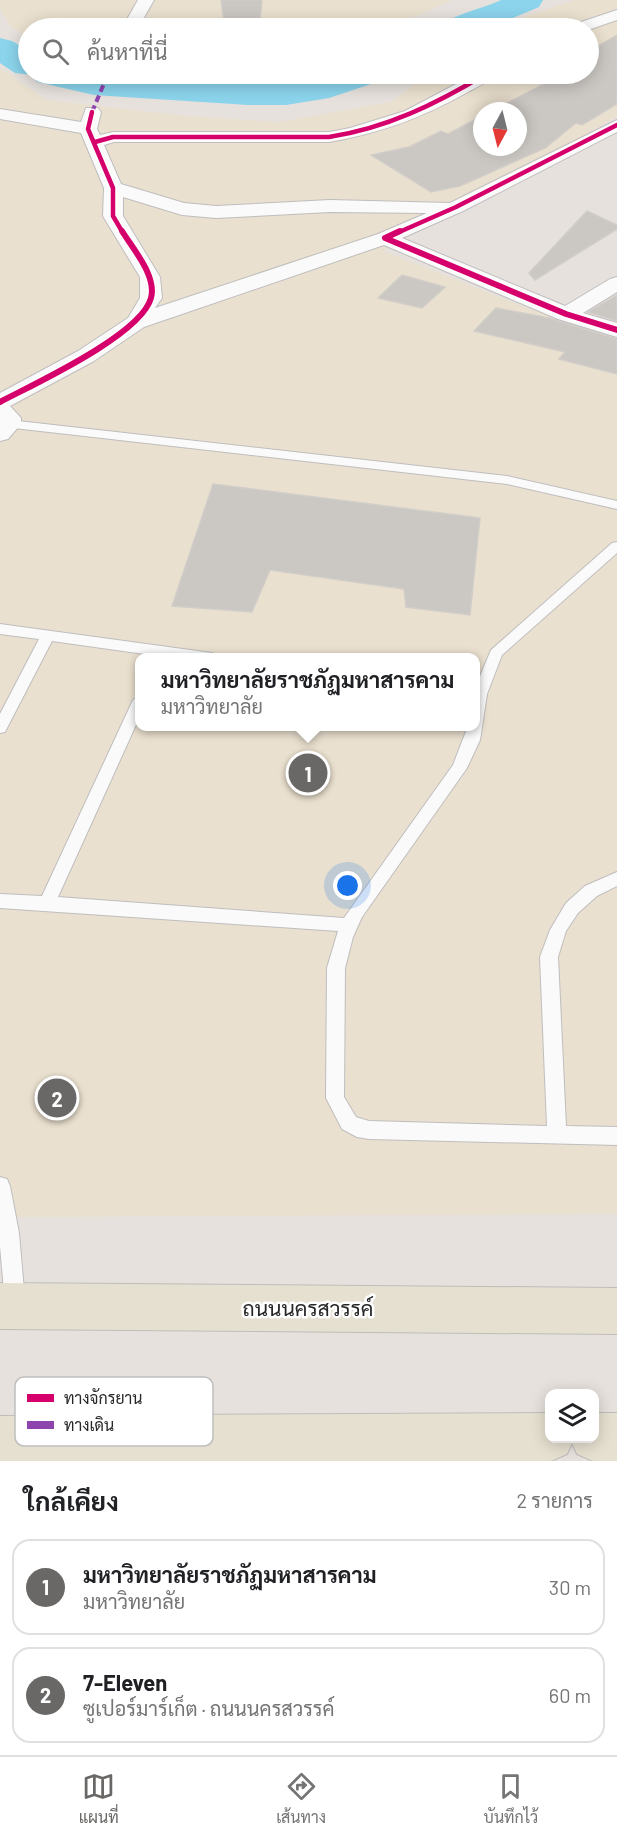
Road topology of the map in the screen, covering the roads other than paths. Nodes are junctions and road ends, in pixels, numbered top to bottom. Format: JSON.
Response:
{"nodes":[{"id":1,"x":146,"y":0,"type":"edge"},
{"id":2,"x":617,"y":15,"type":"edge"},
{"id":3,"x":136,"y":18,"type":"edge"},
{"id":4,"x":599,"y":21,"type":"edge"},
{"id":5,"x":470,"y":84,"type":"edge"},
{"id":6,"x":0,"y":114,"type":"edge"},
{"id":7,"x":617,"y":125,"type":"edge"},
{"id":8,"x":92,"y":128,"type":"junction"},
{"id":9,"x":113,"y":188,"type":"junction"},
{"id":10,"x":456,"y":207,"type":"junction"},
{"id":11,"x":385,"y":238,"type":"junction"},
{"id":12,"x":617,"y":283,"type":"edge"},
{"id":13,"x":566,"y":314,"type":"junction"},
{"id":14,"x":135,"y":322,"type":"junction"},
{"id":15,"x":617,"y":330,"type":"edge"},
{"id":16,"x":0,"y":402,"type":"edge"},
{"id":17,"x":3,"y":422,"type":"edge"},
{"id":18,"x":617,"y":505,"type":"edge"},
{"id":19,"x":617,"y":546,"type":"edge"},
{"id":20,"x":0,"y":629,"type":"edge"},
{"id":21,"x":48,"y":635,"type":"junction"},
{"id":22,"x":156,"y":653,"type":"edge"},
{"id":23,"x":480,"y":689,"type":"edge"},
{"id":24,"x":135,"y":711,"type":"edge"},
{"id":25,"x":0,"y":728,"type":"edge"},
{"id":26,"x":475,"y":731,"type":"edge"},
{"id":27,"x":617,"y":879,"type":"edge"},
{"id":28,"x":0,"y":901,"type":"edge"},
{"id":29,"x":47,"y":903,"type":"junction"},
{"id":30,"x":349,"y":925,"type":"junction"},
{"id":31,"x":557,"y":1134,"type":"junction"},
{"id":32,"x":617,"y":1136,"type":"edge"},
{"id":33,"x":0,"y":1186,"type":"edge"},
{"id":34,"x":8,"y":1306,"type":"edge"},
{"id":35,"x":617,"y":1311,"type":"edge"},
{"id":36,"x":545,"y":1437,"type":"edge"},
{"id":37,"x":0,"y":1440,"type":"edge"},
{"id":38,"x":15,"y":1441,"type":"edge"},
{"id":39,"x":68,"y":1446,"type":"edge"},
{"id":40,"x":113,"y":1450,"type":"edge"}],
"edges":[{"from":1,"to":3,"type":"street"},
{"from":2,"to":4,"type":"street"},
{"from":5,"to":8,"type":"street"},
{"from":6,"to":8,"type":"street"},
{"from":7,"to":10,"type":"street"},
{"from":8,"to":9,"type":"street"},
{"from":9,"to":10,"type":"street"},
{"from":9,"to":14,"type":"street"},
{"from":10,"to":11,"type":"street"},
{"from":11,"to":13,"type":"street"},
{"from":11,"to":14,"type":"street"},
{"from":12,"to":13,"type":"street"},
{"from":13,"to":15,"type":"street"},
{"from":14,"to":16,"type":"street"},
{"from":17,"to":18,"type":"lane"},
{"from":19,"to":23,"type":"lane"},
{"from":20,"to":21,"type":"lane"},
{"from":21,"to":22,"type":"lane"},
{"from":21,"to":25,"type":"lane"},
{"from":24,"to":29,"type":"lane"},
{"from":26,"to":30,"type":"lane"},
{"from":27,"to":31,"type":"lane"},
{"from":28,"to":29,"type":"lane"},
{"from":29,"to":30,"type":"lane"},
{"from":30,"to":31,"type":"lane"},
{"from":31,"to":32,"type":"lane"},
{"from":33,"to":34,"type":"lane"},
{"from":34,"to":35,"type":"main road","name":"ถนนนครสวรรค์"},
{"from":36,"to":40,"type":"main road"},
{"from":37,"to":38,"type":"main road"},
{"from":39,"to":40,"type":"main road"}]}
